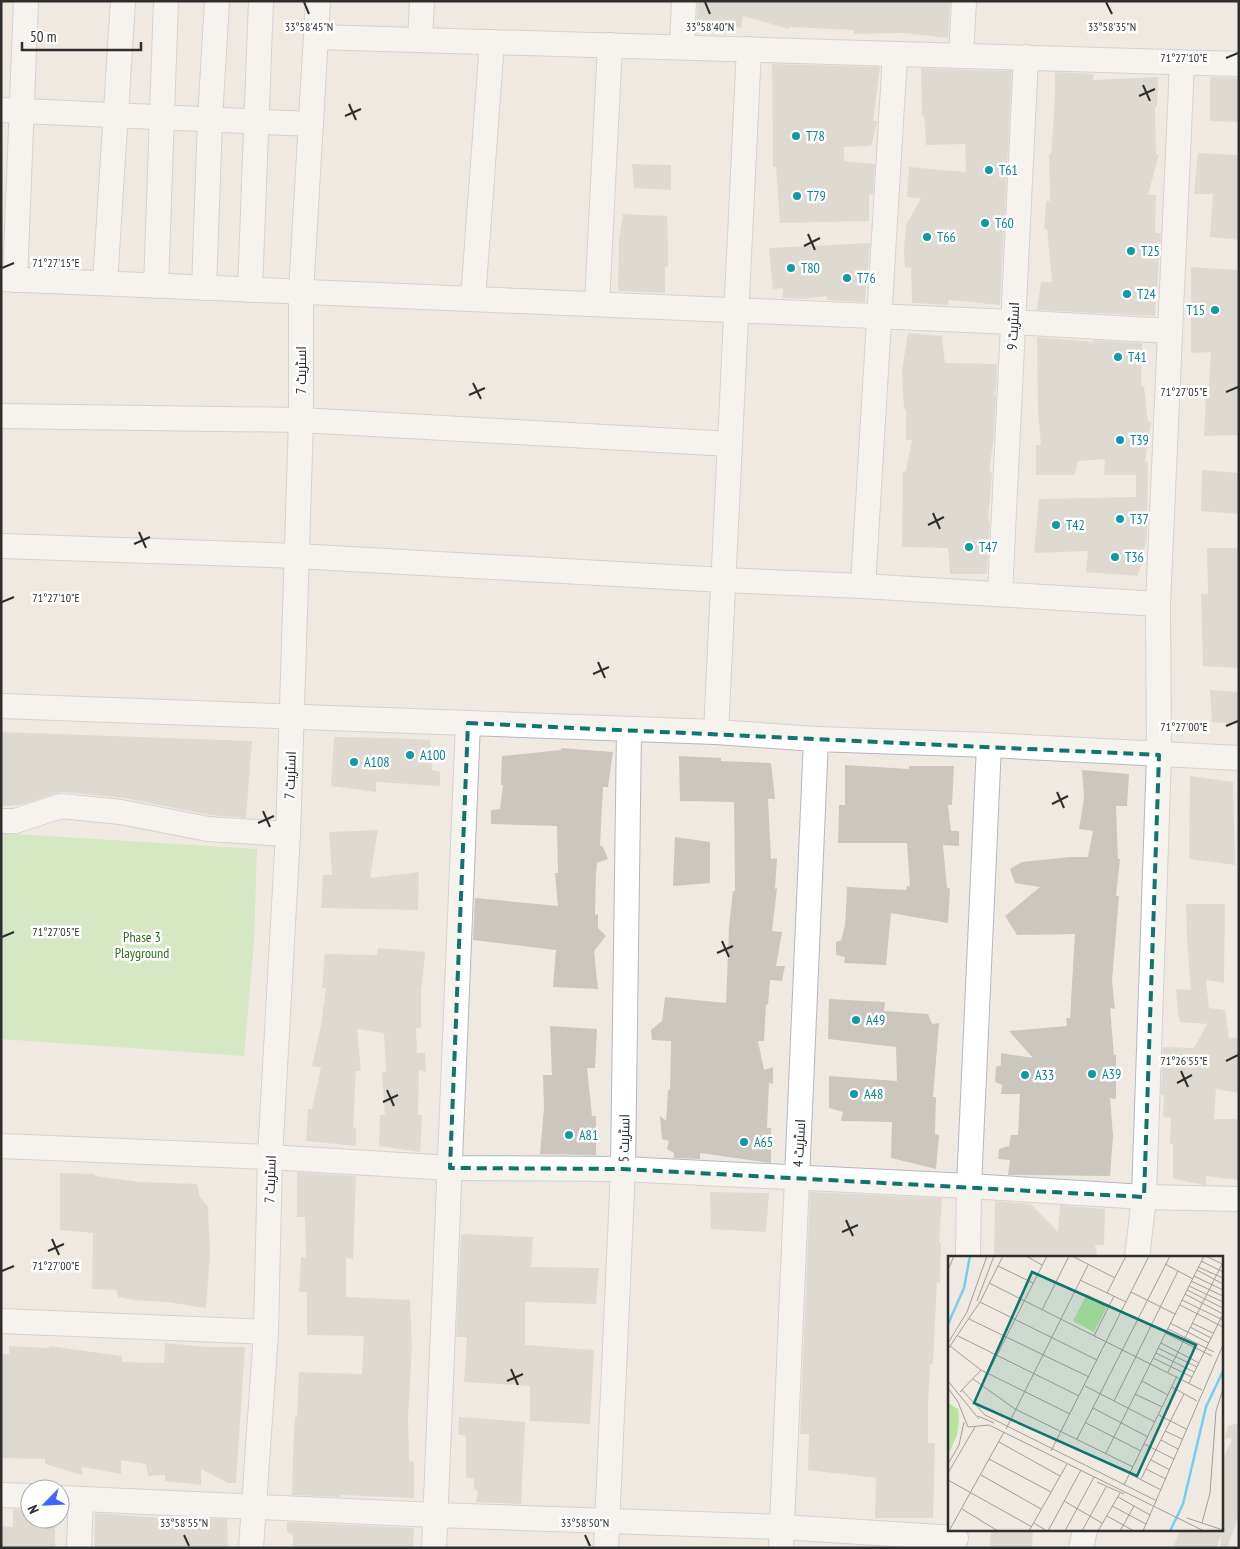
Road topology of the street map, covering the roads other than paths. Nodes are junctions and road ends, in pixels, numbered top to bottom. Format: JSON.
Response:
{"nodes":[{"id":1,"x":26,"y":1,"type":"edge"},
{"id":2,"x":123,"y":1,"type":"edge"},
{"id":3,"x":166,"y":1,"type":"edge"},
{"id":4,"x":217,"y":1,"type":"edge"},
{"id":5,"x":261,"y":1,"type":"edge"},
{"id":6,"x":318,"y":1,"type":"edge"},
{"id":7,"x":422,"y":1,"type":"edge"},
{"id":8,"x":684,"y":1,"type":"edge"},
{"id":9,"x":964,"y":1,"type":"edge"},
{"id":10,"x":316,"y":37,"type":"junction"},
{"id":11,"x":420,"y":40,"type":"junction"},
{"id":12,"x":492,"y":42,"type":"junction"},
{"id":13,"x":610,"y":45,"type":"junction"},
{"id":14,"x":682,"y":46,"type":"junction"},
{"id":15,"x":749,"y":49,"type":"junction"},
{"id":16,"x":895,"y":54,"type":"junction"},
{"id":17,"x":961,"y":56,"type":"junction"},
{"id":18,"x":1026,"y":58,"type":"junction"},
{"id":19,"x":1182,"y":63,"type":"junction"},
{"id":20,"x":1239,"y":64,"type":"edge"},
{"id":21,"x":12,"y":110,"type":"edge"},
{"id":22,"x":115,"y":115,"type":"junction"},
{"id":23,"x":161,"y":117,"type":"junction"},
{"id":24,"x":210,"y":119,"type":"junction"},
{"id":25,"x":255,"y":121,"type":"junction"},
{"id":26,"x":311,"y":124,"type":"junction"},
{"id":27,"x":8,"y":279,"type":"edge"},
{"id":28,"x":105,"y":284,"type":"junction"},
{"id":29,"x":156,"y":286,"type":"junction"},
{"id":30,"x":204,"y":288,"type":"junction"},
{"id":31,"x":250,"y":290,"type":"junction"},
{"id":32,"x":301,"y":292,"type":"junction"},
{"id":33,"x":473,"y":299,"type":"junction"},
{"id":34,"x":598,"y":304,"type":"junction"},
{"id":35,"x":736,"y":310,"type":"junction"},
{"id":36,"x":879,"y":317,"type":"junction"},
{"id":37,"x":1013,"y":322,"type":"junction"},
{"id":38,"x":1170,"y":330,"type":"junction"},
{"id":39,"x":1,"y":416,"type":"edge"},
{"id":40,"x":301,"y":420,"type":"junction"},
{"id":41,"x":730,"y":444,"type":"junction"},
{"id":42,"x":1,"y":546,"type":"edge"},
{"id":43,"x":297,"y":556,"type":"junction"},
{"id":44,"x":723,"y":580,"type":"junction"},
{"id":45,"x":863,"y":586,"type":"junction"},
{"id":46,"x":1000,"y":594,"type":"junction"},
{"id":47,"x":1158,"y":604,"type":"junction"},
{"id":48,"x":1,"y":706,"type":"edge"},
{"id":49,"x":293,"y":717,"type":"junction"},
{"id":50,"x":468,"y":723,"type":"junction"},
{"id":51,"x":629,"y":729,"type":"junction"},
{"id":52,"x":716,"y":732,"type":"junction"},
{"id":53,"x":816,"y":739,"type":"junction"},
{"id":54,"x":989,"y":745,"type":"junction"},
{"id":55,"x":1159,"y":755,"type":"junction"},
{"id":56,"x":1239,"y":758,"type":"edge"},
{"id":57,"x":1,"y":821,"type":"edge"},
{"id":58,"x":288,"y":834,"type":"junction"},
{"id":59,"x":1,"y":1146,"type":"edge"},
{"id":60,"x":270,"y":1157,"type":"junction"},
{"id":61,"x":450,"y":1168,"type":"junction"},
{"id":62,"x":623,"y":1169,"type":"junction"},
{"id":63,"x":797,"y":1178,"type":"junction"},
{"id":64,"x":970,"y":1186,"type":"junction"},
{"id":65,"x":1144,"y":1197,"type":"junction"},
{"id":66,"x":1239,"y":1199,"type":"edge"},
{"id":67,"x":968,"y":1256,"type":"edge"},
{"id":68,"x":1137,"y":1256,"type":"edge"},
{"id":69,"x":1,"y":1320,"type":"edge"},
{"id":70,"x":266,"y":1332,"type":"junction"},
{"id":71,"x":1,"y":1495,"type":"edge"},
{"id":72,"x":20,"y":1496,"type":"edge"},
{"id":73,"x":71,"y":1498,"type":"edge"},
{"id":74,"x":254,"y":1506,"type":"junction"},
{"id":75,"x":436,"y":1515,"type":"junction"},
{"id":76,"x":607,"y":1521,"type":"junction"},
{"id":77,"x":1085,"y":1532,"type":"edge"},
{"id":78,"x":781,"y":1537,"type":"edge"},
{"id":79,"x":956,"y":1539,"type":"edge"},
{"id":80,"x":79,"y":1548,"type":"edge"},
{"id":81,"x":251,"y":1548,"type":"edge"},
{"id":82,"x":434,"y":1548,"type":"edge"},
{"id":83,"x":606,"y":1548,"type":"edge"},
{"id":84,"x":1081,"y":1548,"type":"edge"}],
"edges":[{"from":1,"to":21,"type":"street"},
{"from":2,"to":22,"type":"street"},
{"from":3,"to":23,"type":"street"},
{"from":4,"to":24,"type":"street"},
{"from":5,"to":25,"type":"street"},
{"from":6,"to":10,"type":"street","name":"اسٹریٹ 7"},
{"from":7,"to":11,"type":"street"},
{"from":8,"to":14,"type":"street"},
{"from":9,"to":17,"type":"street"},
{"from":10,"to":11,"type":"street"},
{"from":10,"to":26,"type":"street","name":"اسٹریٹ 7"},
{"from":11,"to":12,"type":"street"},
{"from":12,"to":13,"type":"street"},
{"from":12,"to":33,"type":"street"},
{"from":13,"to":14,"type":"street"},
{"from":13,"to":34,"type":"street"},
{"from":14,"to":15,"type":"street"},
{"from":15,"to":16,"type":"street"},
{"from":15,"to":35,"type":"street"},
{"from":16,"to":17,"type":"street"},
{"from":16,"to":36,"type":"street"},
{"from":17,"to":18,"type":"street"},
{"from":18,"to":19,"type":"street"},
{"from":18,"to":37,"type":"street","name":"اسٹریٹ 9"},
{"from":19,"to":20,"type":"street"},
{"from":19,"to":38,"type":"street"},
{"from":21,"to":22,"type":"street"},
{"from":21,"to":27,"type":"street"},
{"from":22,"to":23,"type":"street"},
{"from":22,"to":28,"type":"street"},
{"from":23,"to":24,"type":"street"},
{"from":23,"to":29,"type":"street"},
{"from":24,"to":25,"type":"street"},
{"from":24,"to":30,"type":"street"},
{"from":25,"to":26,"type":"street"},
{"from":25,"to":31,"type":"street"},
{"from":26,"to":32,"type":"street","name":"اسٹریٹ 7"},
{"from":27,"to":28,"type":"street"},
{"from":28,"to":29,"type":"street"},
{"from":29,"to":30,"type":"street"},
{"from":30,"to":31,"type":"street"},
{"from":31,"to":32,"type":"street"},
{"from":32,"to":33,"type":"street"},
{"from":32,"to":40,"type":"street","name":"اسٹریٹ 7"},
{"from":33,"to":34,"type":"street"},
{"from":34,"to":35,"type":"street"},
{"from":35,"to":36,"type":"street"},
{"from":35,"to":41,"type":"street"},
{"from":36,"to":37,"type":"street"},
{"from":36,"to":45,"type":"street"},
{"from":37,"to":38,"type":"street"},
{"from":37,"to":46,"type":"street","name":"اسٹریٹ 9"},
{"from":38,"to":47,"type":"street"},
{"from":39,"to":40,"type":"street"},
{"from":40,"to":41,"type":"street"},
{"from":40,"to":43,"type":"street","name":"اسٹریٹ 7"},
{"from":41,"to":44,"type":"street"},
{"from":42,"to":43,"type":"street"},
{"from":43,"to":44,"type":"street"},
{"from":43,"to":49,"type":"street","name":"اسٹریٹ 7"},
{"from":44,"to":45,"type":"street"},
{"from":44,"to":52,"type":"street"},
{"from":45,"to":46,"type":"street"},
{"from":46,"to":47,"type":"street"},
{"from":47,"to":55,"type":"street"},
{"from":48,"to":49,"type":"street"},
{"from":49,"to":50,"type":"street"},
{"from":49,"to":58,"type":"street","name":"اسٹریٹ 7"},
{"from":50,"to":51,"type":"street"},
{"from":50,"to":61,"type":"street"},
{"from":51,"to":52,"type":"street"},
{"from":51,"to":62,"type":"street","name":"اسٹریٹ 5"},
{"from":52,"to":53,"type":"street"},
{"from":53,"to":54,"type":"street"},
{"from":53,"to":63,"type":"street","name":"اسٹریٹ 4"},
{"from":54,"to":55,"type":"street"},
{"from":54,"to":64,"type":"street"},
{"from":55,"to":56,"type":"street"},
{"from":55,"to":65,"type":"street"},
{"from":57,"to":58,"type":"street"},
{"from":58,"to":60,"type":"street","name":"اسٹریٹ 7"},
{"from":59,"to":60,"type":"street"},
{"from":60,"to":61,"type":"street"},
{"from":60,"to":70,"type":"street","name":"اسٹریٹ 7"},
{"from":61,"to":62,"type":"street"},
{"from":61,"to":75,"type":"street"},
{"from":62,"to":63,"type":"street"},
{"from":62,"to":76,"type":"street","name":"اسٹریٹ 5"},
{"from":63,"to":64,"type":"street"},
{"from":63,"to":78,"type":"street","name":"اسٹریٹ 4"},
{"from":64,"to":65,"type":"street"},
{"from":64,"to":67,"type":"street"},
{"from":65,"to":66,"type":"street"},
{"from":65,"to":68,"type":"street"},
{"from":69,"to":70,"type":"street"},
{"from":70,"to":74,"type":"street","name":"اسٹریٹ 7"},
{"from":71,"to":72,"type":"street"},
{"from":73,"to":74,"type":"street"},
{"from":73,"to":80,"type":"street"},
{"from":74,"to":75,"type":"street"},
{"from":74,"to":81,"type":"street","name":"اسٹریٹ 7"},
{"from":75,"to":76,"type":"street"},
{"from":75,"to":82,"type":"street"},
{"from":76,"to":78,"type":"street"},
{"from":76,"to":83,"type":"street","name":"اسٹریٹ 5"},
{"from":77,"to":84,"type":"street"},
{"from":78,"to":79,"type":"street"}]}
